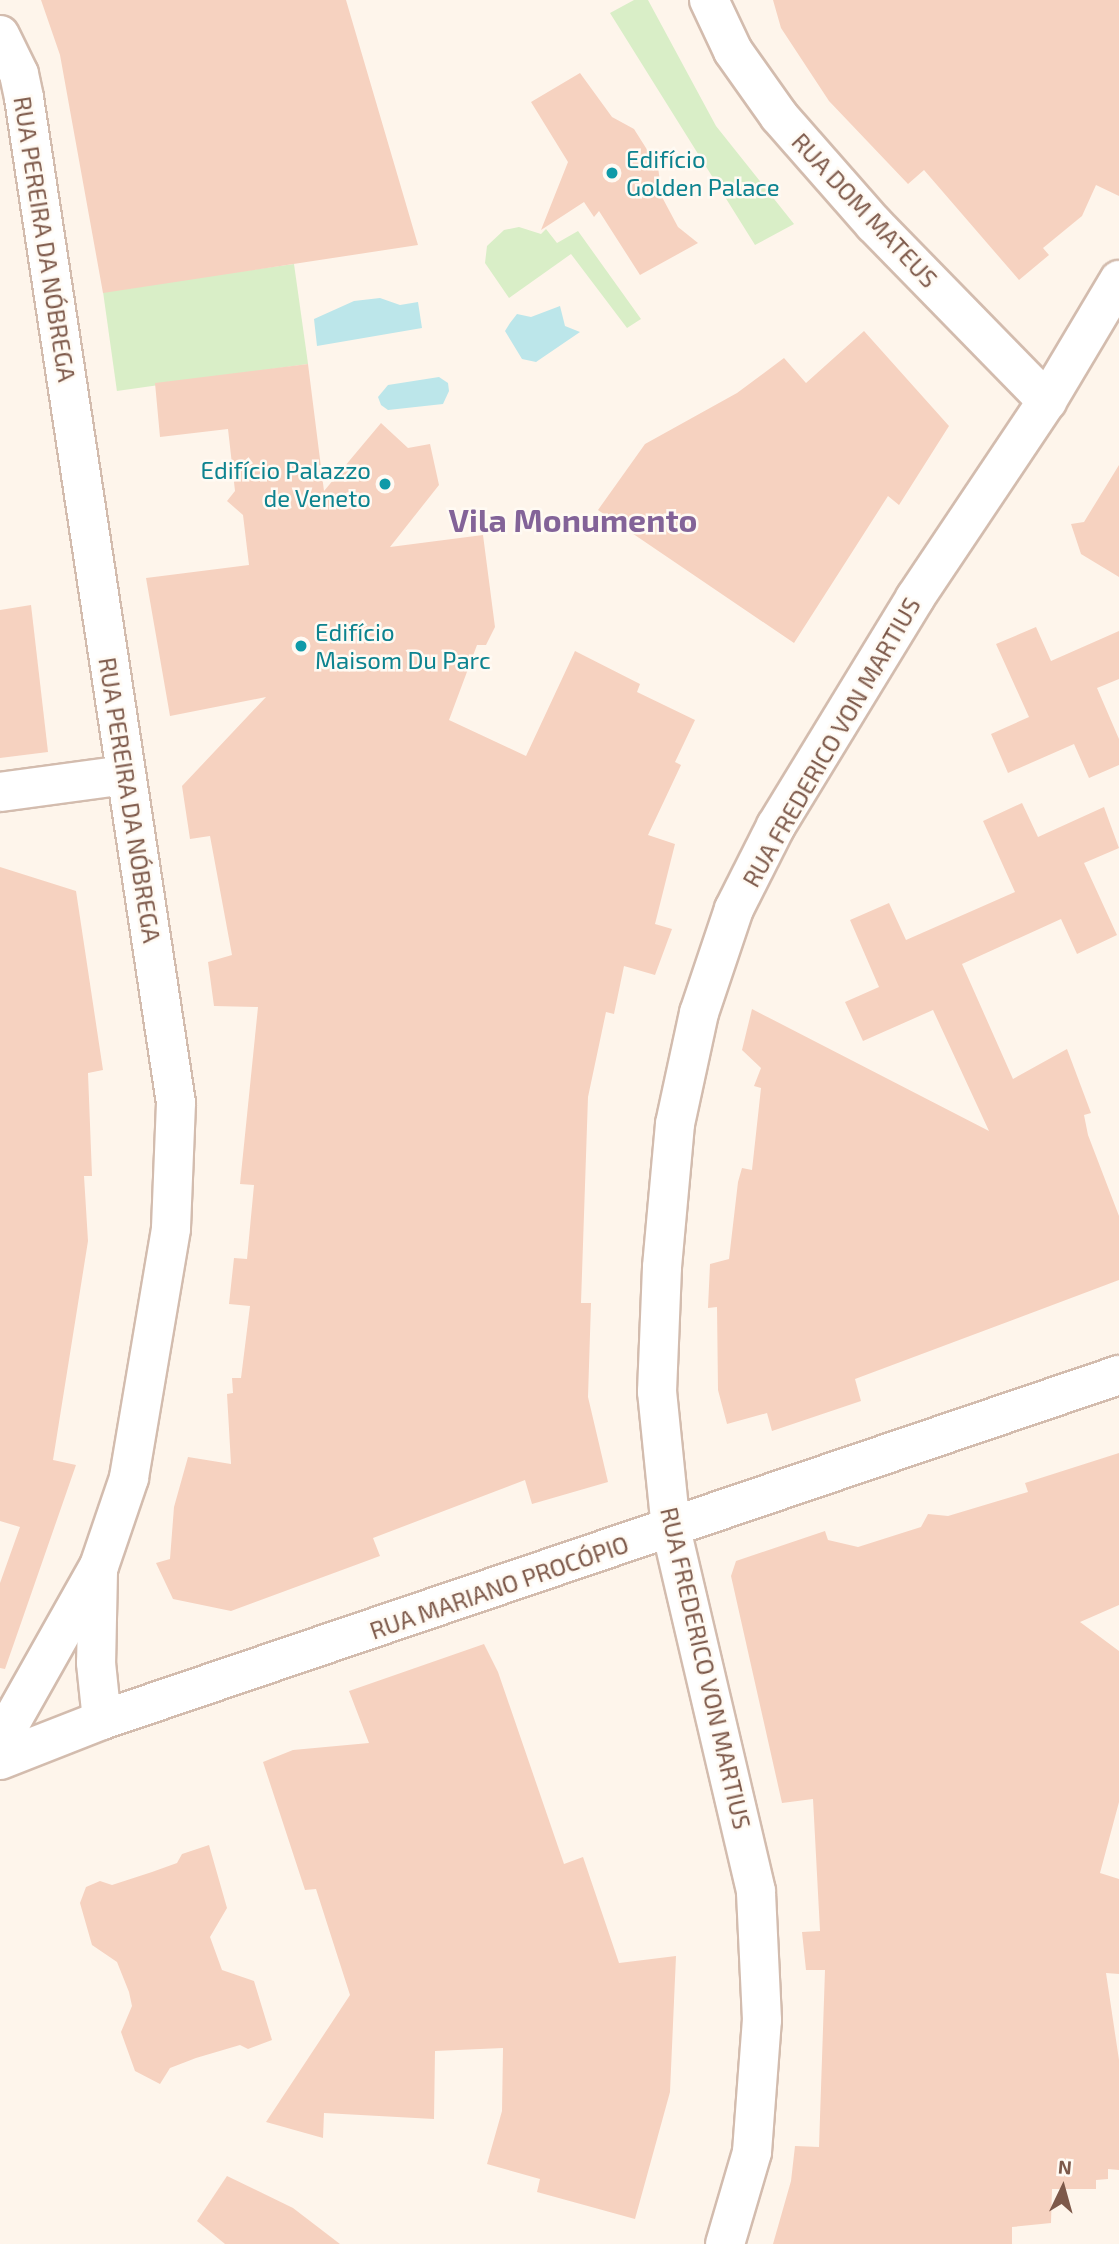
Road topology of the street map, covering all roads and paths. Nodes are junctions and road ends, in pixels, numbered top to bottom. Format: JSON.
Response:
{"nodes":[{"id":1,"x":709,"y":0,"type":"edge"},
{"id":2,"x":0,"y":35,"type":"edge"},
{"id":3,"x":1119,"y":280,"type":"edge"},
{"id":4,"x":1046,"y":401,"type":"junction"},
{"id":5,"x":126,"y":775,"type":"junction"},
{"id":6,"x":0,"y":792,"type":"edge"},
{"id":7,"x":1119,"y":1375,"type":"edge"},
{"id":8,"x":671,"y":1530,"type":"junction"},
{"id":9,"x":99,"y":1566,"type":"junction"},
{"id":10,"x":102,"y":1720,"type":"junction"},
{"id":11,"x":0,"y":1742,"type":"edge"},
{"id":12,"x":0,"y":1760,"type":"edge"},
{"id":13,"x":725,"y":2244,"type":"edge"}],
"edges":[{"from":1,"to":4,"type":"street","name":"RUA DOM MATEUS"},
{"from":2,"to":5,"type":"street","name":"RUA PEREIRA DA NÓBREGA"},
{"from":3,"to":4,"type":"street","name":"RUA FREDERICO VON MARTIUS"},
{"from":4,"to":8,"type":"street","name":"RUA FREDERICO VON MARTIUS"},
{"from":5,"to":6,"type":"street"},
{"from":5,"to":9,"type":"street","name":"RUA PEREIRA DA NÓBREGA"},
{"from":7,"to":8,"type":"street","name":"RUA MARIANO PROCÓPIO"},
{"from":8,"to":10,"type":"street","name":"RUA MARIANO PROCÓPIO"},
{"from":8,"to":13,"type":"street","name":"RUA FREDERICO VON MARTIUS"},
{"from":9,"to":10,"type":"street","name":"RUA PEREIRA DA NÓBREGA"},
{"from":9,"to":11,"type":"street","name":"RUA PEREIRA DA NÓBREGA"},
{"from":10,"to":12,"type":"street","name":"RUA MARIANO PROCÓPIO"}]}
